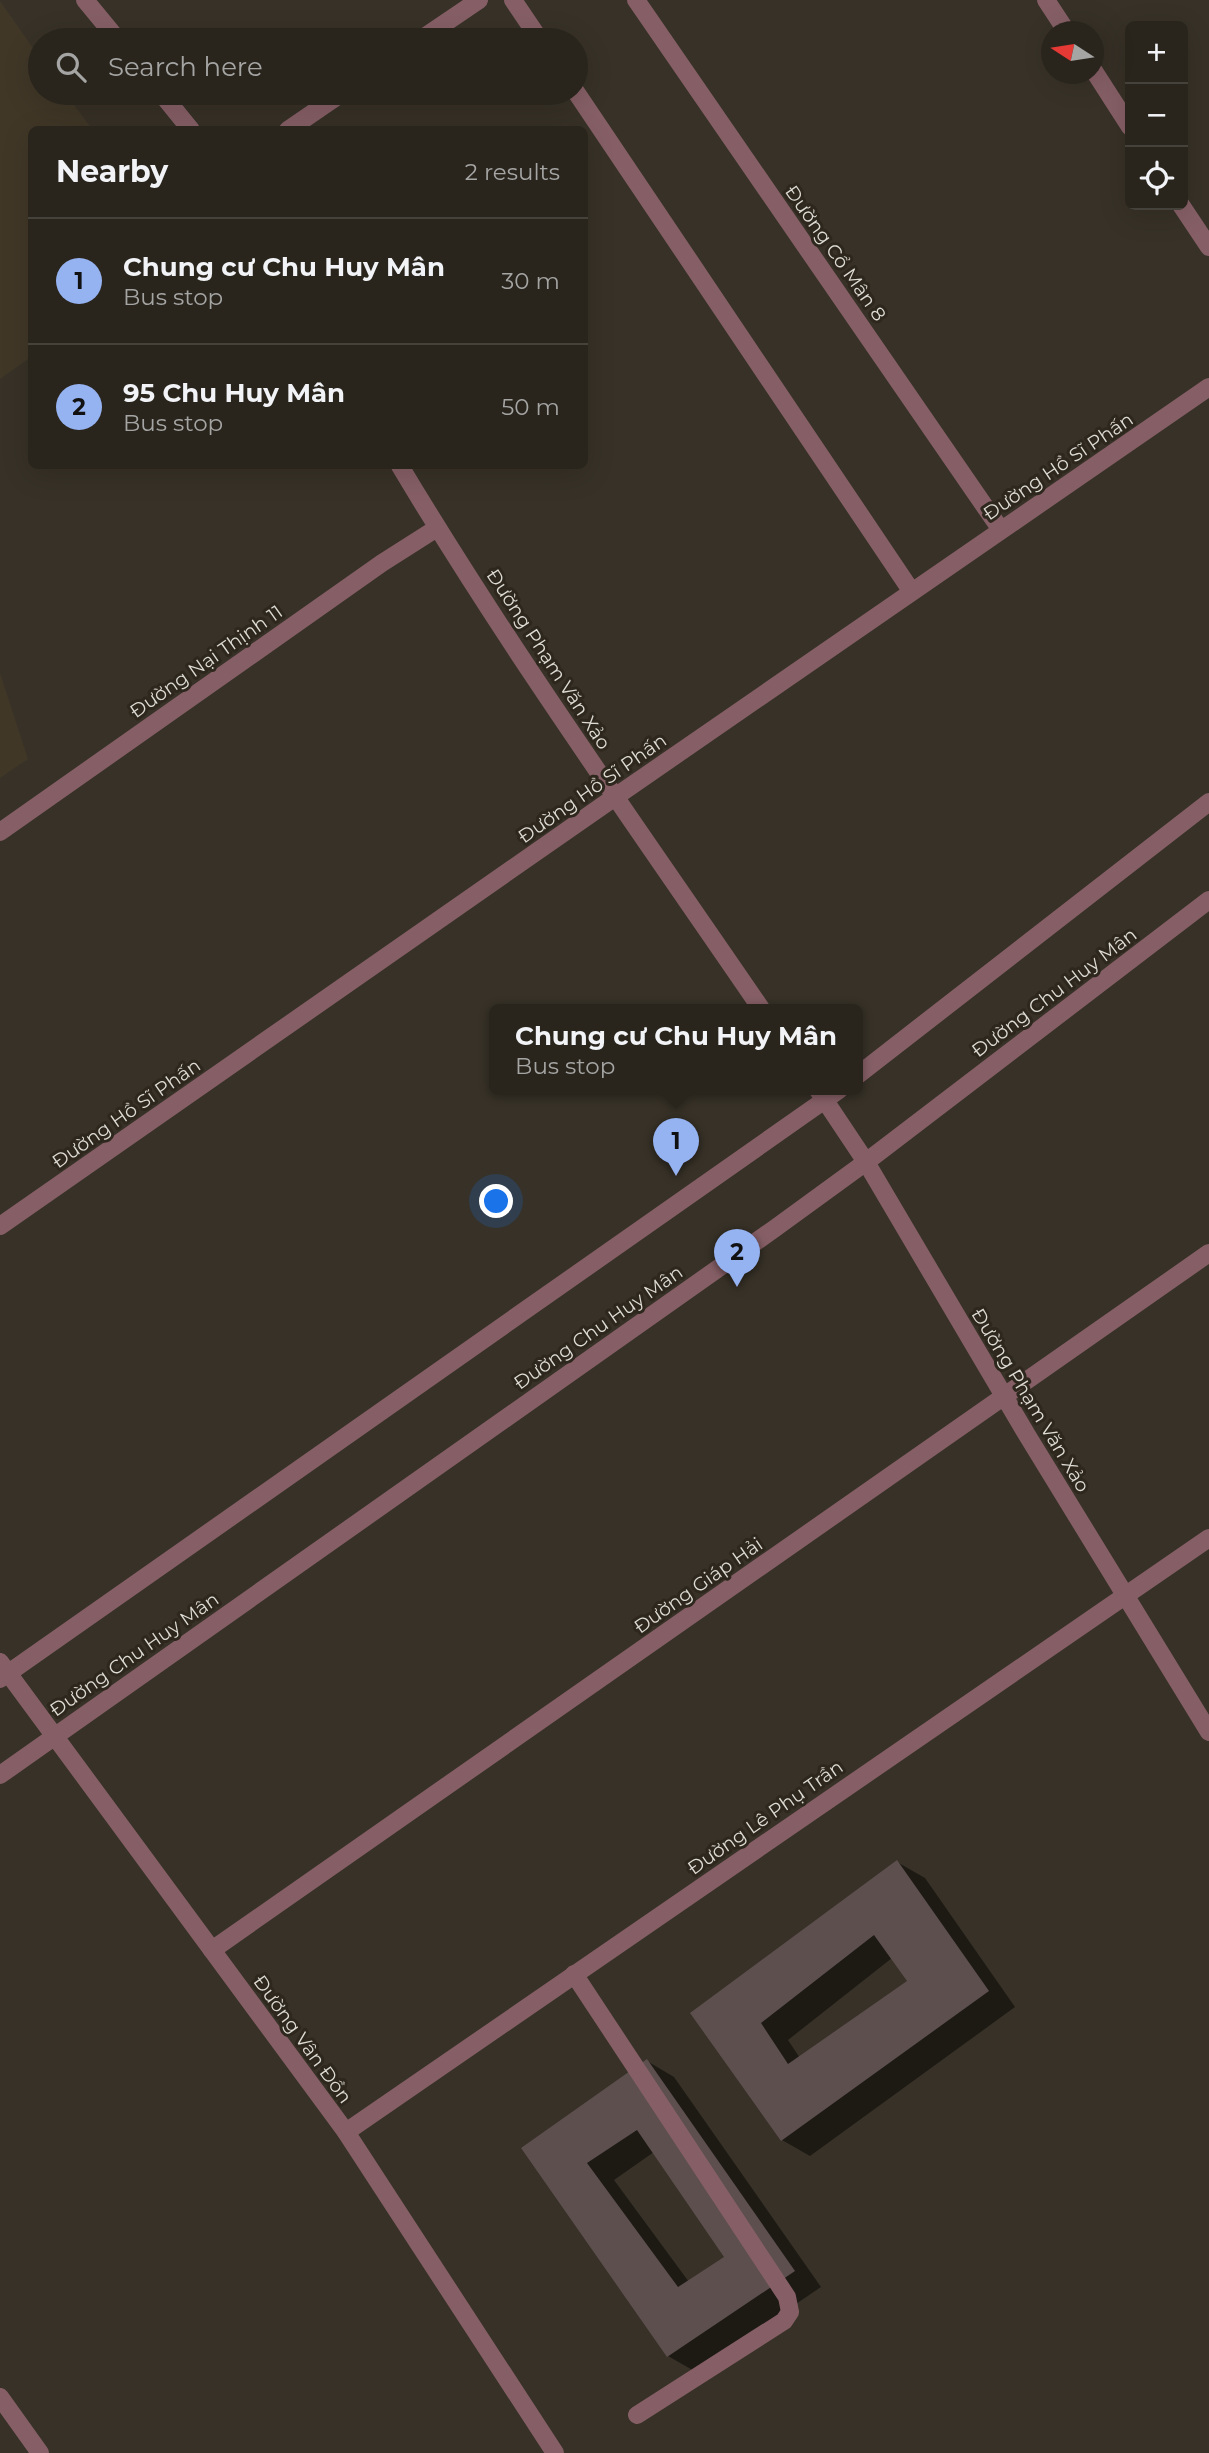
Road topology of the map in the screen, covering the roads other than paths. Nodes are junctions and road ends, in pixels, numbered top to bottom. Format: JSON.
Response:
{"nodes":[{"id":1,"x":85,"y":0,"type":"edge"},
{"id":2,"x":479,"y":0,"type":"edge"},
{"id":3,"x":513,"y":0,"type":"edge"},
{"id":4,"x":636,"y":0,"type":"edge"},
{"id":5,"x":1046,"y":0,"type":"edge"},
{"id":6,"x":1060,"y":21,"type":"edge"},
{"id":7,"x":108,"y":28,"type":"edge"},
{"id":8,"x":438,"y":28,"type":"edge"},
{"id":9,"x":533,"y":28,"type":"edge"},
{"id":10,"x":1102,"y":84,"type":"edge"},
{"id":11,"x":171,"y":105,"type":"edge"},
{"id":12,"x":324,"y":105,"type":"edge"},
{"id":13,"x":585,"y":105,"type":"edge"},
{"id":14,"x":1125,"y":119,"type":"edge"},
{"id":15,"x":188,"y":126,"type":"edge"},
{"id":16,"x":294,"y":126,"type":"edge"},
{"id":17,"x":1184,"y":210,"type":"edge"},
{"id":18,"x":1209,"y":247,"type":"edge"},
{"id":19,"x":1209,"y":387,"type":"edge"},
{"id":20,"x":402,"y":469,"type":"edge"},
{"id":21,"x":437,"y":528,"type":"junction"},
{"id":22,"x":1001,"y":530,"type":"junction"},
{"id":23,"x":912,"y":592,"type":"junction"},
{"id":24,"x":615,"y":797,"type":"junction"},
{"id":25,"x":1209,"y":802,"type":"edge"},
{"id":26,"x":0,"y":832,"type":"edge"},
{"id":27,"x":1209,"y":900,"type":"edge"},
{"id":28,"x":758,"y":1004,"type":"edge"},
{"id":29,"x":863,"y":1071,"type":"edge"},
{"id":30,"x":826,"y":1095,"type":"edge"},
{"id":31,"x":828,"y":1095,"type":"edge"},
{"id":32,"x":866,"y":1162,"type":"junction"},
{"id":33,"x":0,"y":1227,"type":"edge"},
{"id":34,"x":1209,"y":1254,"type":"edge"},
{"id":35,"x":1003,"y":1396,"type":"junction"},
{"id":36,"x":1209,"y":1538,"type":"edge"},
{"id":37,"x":1125,"y":1595,"type":"junction"},
{"id":38,"x":3,"y":1671,"type":"edge"},
{"id":39,"x":1209,"y":1732,"type":"edge"},
{"id":40,"x":55,"y":1736,"type":"junction"},
{"id":41,"x":0,"y":1775,"type":"edge"},
{"id":42,"x":212,"y":1950,"type":"junction"},
{"id":43,"x":575,"y":1974,"type":"junction"},
{"id":44,"x":346,"y":2132,"type":"junction"},
{"id":45,"x":0,"y":2397,"type":"edge"},
{"id":46,"x":637,"y":2415,"type":"dead end"},
{"id":47,"x":40,"y":2453,"type":"edge"},
{"id":48,"x":555,"y":2453,"type":"edge"}],
"edges":[{"from":1,"to":7,"type":"street"},
{"from":2,"to":8,"type":"street"},
{"from":3,"to":9,"type":"street"},
{"from":4,"to":22,"type":"street","name":"Đường Cổ Mân 8"},
{"from":5,"to":6,"type":"street"},
{"from":10,"to":14,"type":"street"},
{"from":11,"to":15,"type":"street"},
{"from":12,"to":16,"type":"street"},
{"from":13,"to":23,"type":"street"},
{"from":17,"to":18,"type":"street"},
{"from":19,"to":22,"type":"street","name":"Đường Hồ Sĩ Phấn"},
{"from":20,"to":21,"type":"street","name":"Đường Phạm Văn Xảo"},
{"from":21,"to":24,"type":"street","name":"Đường Phạm Văn Xảo"},
{"from":21,"to":26,"type":"street","name":"Đường Nại Thịnh 11"},
{"from":22,"to":23,"type":"street","name":"Đường Hồ Sĩ Phấn"},
{"from":23,"to":24,"type":"street","name":"Đường Hồ Sĩ Phấn"},
{"from":24,"to":28,"type":"street","name":"Đường Phạm Văn Xảo"},
{"from":24,"to":33,"type":"street","name":"Đường Hồ Sĩ Phấn"},
{"from":25,"to":29,"type":"street"},
{"from":27,"to":32,"type":"street","name":"Đường Chu Huy Mân"},
{"from":30,"to":38,"type":"street"},
{"from":31,"to":32,"type":"street","name":"Đường Phạm Văn Xảo"},
{"from":32,"to":35,"type":"street","name":"Đường Phạm Văn Xảo"},
{"from":32,"to":40,"type":"street","name":"Đường Chu Huy Mân"},
{"from":34,"to":35,"type":"street","name":"Đường Giáp Hải"},
{"from":35,"to":37,"type":"street","name":"Đường Phạm Văn Xảo"},
{"from":35,"to":42,"type":"street","name":"Đường Giáp Hải"},
{"from":36,"to":37,"type":"street","name":"Đường Lê Phụ Trần"},
{"from":37,"to":39,"type":"street","name":"Đường Phạm Văn Xảo"},
{"from":37,"to":43,"type":"street","name":"Đường Lê Phụ Trần"},
{"from":38,"to":40,"type":"street","name":"Đường Vân Đồn"},
{"from":40,"to":41,"type":"street","name":"Đường Chu Huy Mân"},
{"from":40,"to":42,"type":"street","name":"Đường Vân Đồn"},
{"from":42,"to":44,"type":"street","name":"Đường Vân Đồn"},
{"from":43,"to":44,"type":"street","name":"Đường Lê Phụ Trần"},
{"from":43,"to":46,"type":"street"},
{"from":44,"to":48,"type":"street","name":"Đường Vân Đồn"},
{"from":45,"to":47,"type":"street"}]}
